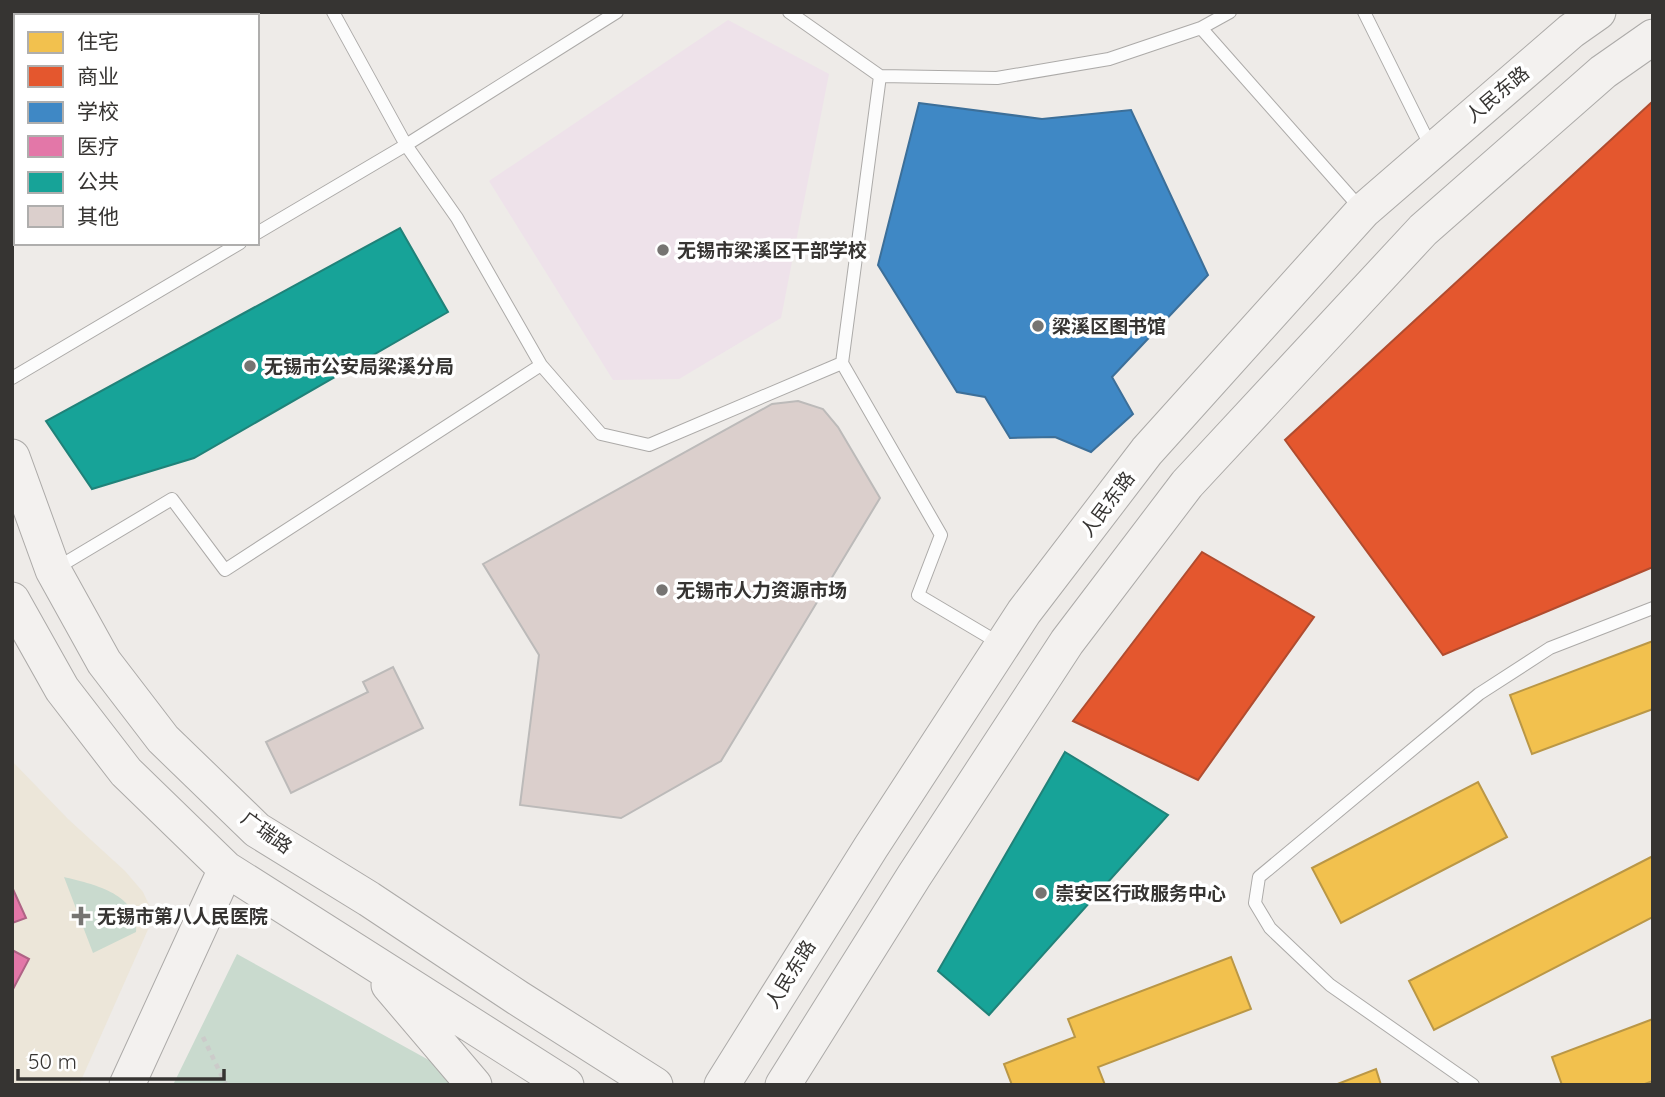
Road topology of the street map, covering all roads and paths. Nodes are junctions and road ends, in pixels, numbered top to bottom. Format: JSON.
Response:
{"nodes":[{"id":1,"x":333,"y":12,"type":"edge"},
{"id":2,"x":617,"y":12,"type":"edge"},
{"id":3,"x":789,"y":12,"type":"edge"},
{"id":4,"x":1230,"y":12,"type":"edge"},
{"id":5,"x":1364,"y":12,"type":"edge"},
{"id":6,"x":1598,"y":12,"type":"edge"},
{"id":7,"x":1200,"y":28,"type":"junction"},
{"id":8,"x":1653,"y":37,"type":"edge"},
{"id":9,"x":880,"y":76,"type":"junction"},
{"id":10,"x":406,"y":145,"type":"junction"},
{"id":11,"x":1432,"y":149,"type":"junction"},
{"id":12,"x":1363,"y":211,"type":"junction"},
{"id":13,"x":259,"y":232,"type":"edge"},
{"id":14,"x":237,"y":245,"type":"edge"},
{"id":15,"x":842,"y":363,"type":"junction"},
{"id":16,"x":541,"y":365,"type":"junction"},
{"id":17,"x":12,"y":378,"type":"edge"},
{"id":18,"x":12,"y":457,"type":"edge"},
{"id":19,"x":53,"y":570,"type":"junction"},
{"id":20,"x":12,"y":600,"type":"edge"},
{"id":21,"x":1653,"y":608,"type":"edge"},
{"id":22,"x":1003,"y":645,"type":"junction"},
{"id":23,"x":226,"y":869,"type":"junction"},
{"id":24,"x":344,"y":942,"type":"junction"},
{"id":25,"x":203,"y":1037,"type":"dead end"},
{"id":26,"x":127,"y":1085,"type":"edge"},
{"id":27,"x":226,"y":1085,"type":"edge"},
{"id":28,"x":474,"y":1085,"type":"edge"},
{"id":29,"x":566,"y":1085,"type":"edge"},
{"id":30,"x":655,"y":1085,"type":"edge"},
{"id":31,"x":722,"y":1085,"type":"edge"},
{"id":32,"x":783,"y":1085,"type":"edge"},
{"id":33,"x":1473,"y":1085,"type":"edge"}],
"edges":[{"from":1,"to":10,"type":"lane"},
{"from":2,"to":10,"type":"lane"},
{"from":3,"to":9,"type":"lane"},
{"from":4,"to":7,"type":"lane"},
{"from":5,"to":11,"type":"lane"},
{"from":6,"to":11,"type":"main road","name":"人民东路"},
{"from":7,"to":9,"type":"lane"},
{"from":7,"to":12,"type":"lane"},
{"from":8,"to":32,"type":"main road"},
{"from":9,"to":15,"type":"lane"},
{"from":10,"to":13,"type":"lane"},
{"from":10,"to":16,"type":"lane"},
{"from":11,"to":12,"type":"main road","name":"人民东路"},
{"from":12,"to":22,"type":"main road","name":"人民东路"},
{"from":14,"to":17,"type":"lane"},
{"from":15,"to":16,"type":"lane"},
{"from":15,"to":22,"type":"lane"},
{"from":16,"to":19,"type":"lane"},
{"from":18,"to":19,"type":"main road","name":"广瑞路"},
{"from":19,"to":30,"type":"main road","name":"广瑞路"},
{"from":20,"to":23,"type":"main road"},
{"from":21,"to":33,"type":"lane"},
{"from":22,"to":31,"type":"main road","name":"人民东路"},
{"from":23,"to":24,"type":"main road"},
{"from":23,"to":26,"type":"main road"},
{"from":24,"to":28,"type":"main road"},
{"from":24,"to":29,"type":"main road"},
{"from":25,"to":27,"type":"path"}]}
